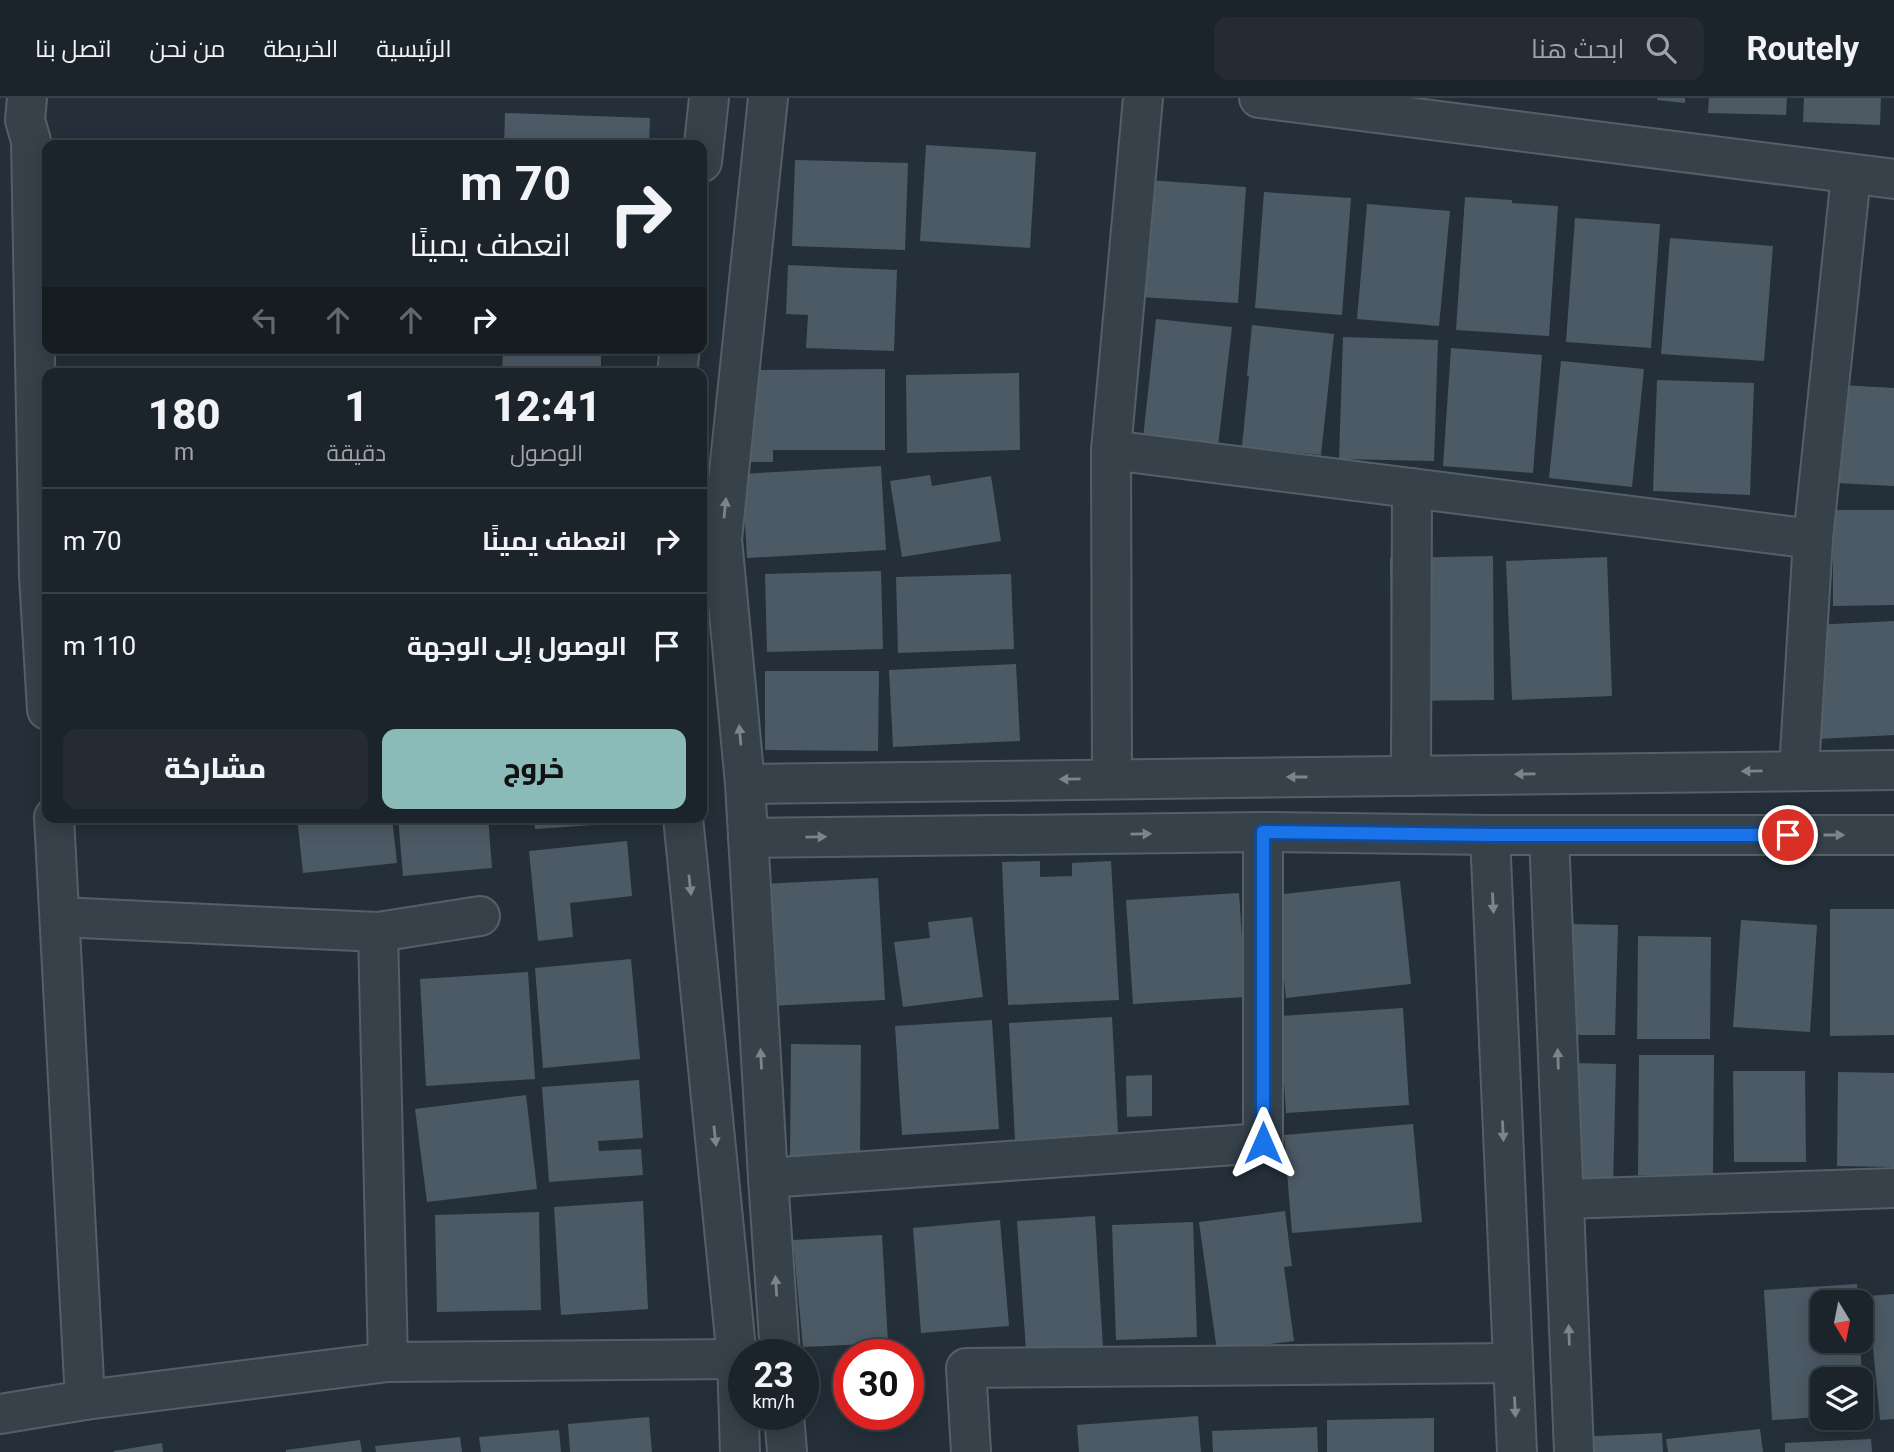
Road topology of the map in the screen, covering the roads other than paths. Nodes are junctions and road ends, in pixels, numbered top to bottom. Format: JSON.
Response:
{"nodes":[{"id":1,"x":27,"y":98,"type":"edge"},
{"id":2,"x":709,"y":98,"type":"edge"},
{"id":3,"x":768,"y":98,"type":"edge"},
{"id":4,"x":1143,"y":98,"type":"edge"},
{"id":5,"x":1259,"y":98,"type":"edge"},
{"id":6,"x":704,"y":140,"type":"edge"},
{"id":7,"x":1851,"y":174,"type":"junction"},
{"id":8,"x":1894,"y":179,"type":"edge"},
{"id":9,"x":1111,"y":450,"type":"junction"},
{"id":10,"x":1412,"y":488,"type":"junction"},
{"id":11,"x":42,"y":539,"type":"edge"},
{"id":12,"x":1813,"y":539,"type":"junction"},
{"id":13,"x":1894,"y":769,"type":"edge"},
{"id":14,"x":1799,"y":770,"type":"junction"},
{"id":15,"x":1411,"y":776,"type":"junction"},
{"id":16,"x":1112,"y":778,"type":"junction"},
{"id":17,"x":745,"y":784,"type":"junction"},
{"id":18,"x":54,"y":823,"type":"edge"},
{"id":19,"x":684,"y":823,"type":"edge"},
{"id":20,"x":1263,"y":832,"type":"junction"},
{"id":21,"x":1490,"y":835,"type":"junction"},
{"id":22,"x":1549,"y":835,"type":"junction"},
{"id":23,"x":1894,"y":835,"type":"edge"},
{"id":24,"x":748,"y":838,"type":"junction"},
{"id":25,"x":480,"y":916,"type":"dead end"},
{"id":26,"x":60,"y":917,"type":"junction"},
{"id":27,"x":378,"y":932,"type":"junction"},
{"id":28,"x":768,"y":1178,"type":"junction"},
{"id":29,"x":1894,"y":1188,"type":"edge"},
{"id":30,"x":1564,"y":1199,"type":"junction"},
{"id":31,"x":735,"y":1339,"type":"edge"},
{"id":32,"x":779,"y":1339,"type":"edge"},
{"id":33,"x":728,"y":1359,"type":"edge"},
{"id":34,"x":388,"y":1362,"type":"junction"},
{"id":35,"x":1513,"y":1363,"type":"junction"},
{"id":36,"x":85,"y":1400,"type":"junction"},
{"id":37,"x":0,"y":1414,"type":"edge"},
{"id":38,"x":739,"y":1430,"type":"edge"},
{"id":39,"x":785,"y":1430,"type":"edge"},
{"id":40,"x":740,"y":1452,"type":"edge"},
{"id":41,"x":787,"y":1452,"type":"edge"},
{"id":42,"x":971,"y":1452,"type":"edge"},
{"id":43,"x":1517,"y":1452,"type":"edge"},
{"id":44,"x":1574,"y":1452,"type":"edge"}],
"edges":[{"from":1,"to":11,"type":"street"},
{"from":2,"to":6,"type":"street"},
{"from":17,"to":3,"type":"street","one_way":true},
{"from":4,"to":9,"type":"street"},
{"from":5,"to":7,"type":"street"},
{"from":7,"to":8,"type":"street"},
{"from":7,"to":12,"type":"street"},
{"from":9,"to":10,"type":"street"},
{"from":9,"to":16,"type":"street"},
{"from":10,"to":12,"type":"street"},
{"from":10,"to":15,"type":"street"},
{"from":12,"to":14,"type":"street"},
{"from":13,"to":14,"type":"street"},
{"from":14,"to":15,"type":"street","one_way":true},
{"from":15,"to":16,"type":"street","one_way":true},
{"from":16,"to":17,"type":"street","one_way":true},
{"from":17,"to":24,"type":"street"},
{"from":18,"to":26,"type":"street"},
{"from":19,"to":31,"type":"street","one_way":true},
{"from":20,"to":21,"type":"street"},
{"from":24,"to":20,"type":"street","one_way":true},
{"from":20,"to":28,"type":"street"},
{"from":21,"to":22,"type":"street"},
{"from":21,"to":35,"type":"street","one_way":true},
{"from":22,"to":23,"type":"street","one_way":true},
{"from":30,"to":22,"type":"street","one_way":true},
{"from":28,"to":24,"type":"street","one_way":true},
{"from":25,"to":27,"type":"street"},
{"from":26,"to":27,"type":"street"},
{"from":26,"to":36,"type":"street"},
{"from":27,"to":34,"type":"street"},
{"from":32,"to":28,"type":"street","one_way":true},
{"from":29,"to":30,"type":"street"},
{"from":44,"to":30,"type":"street","one_way":true},
{"from":33,"to":34,"type":"street"},
{"from":34,"to":36,"type":"street"},
{"from":35,"to":42,"type":"street"},
{"from":35,"to":43,"type":"street","one_way":true},
{"from":36,"to":37,"type":"street"},
{"from":38,"to":40,"type":"street"},
{"from":39,"to":41,"type":"street"}]}
